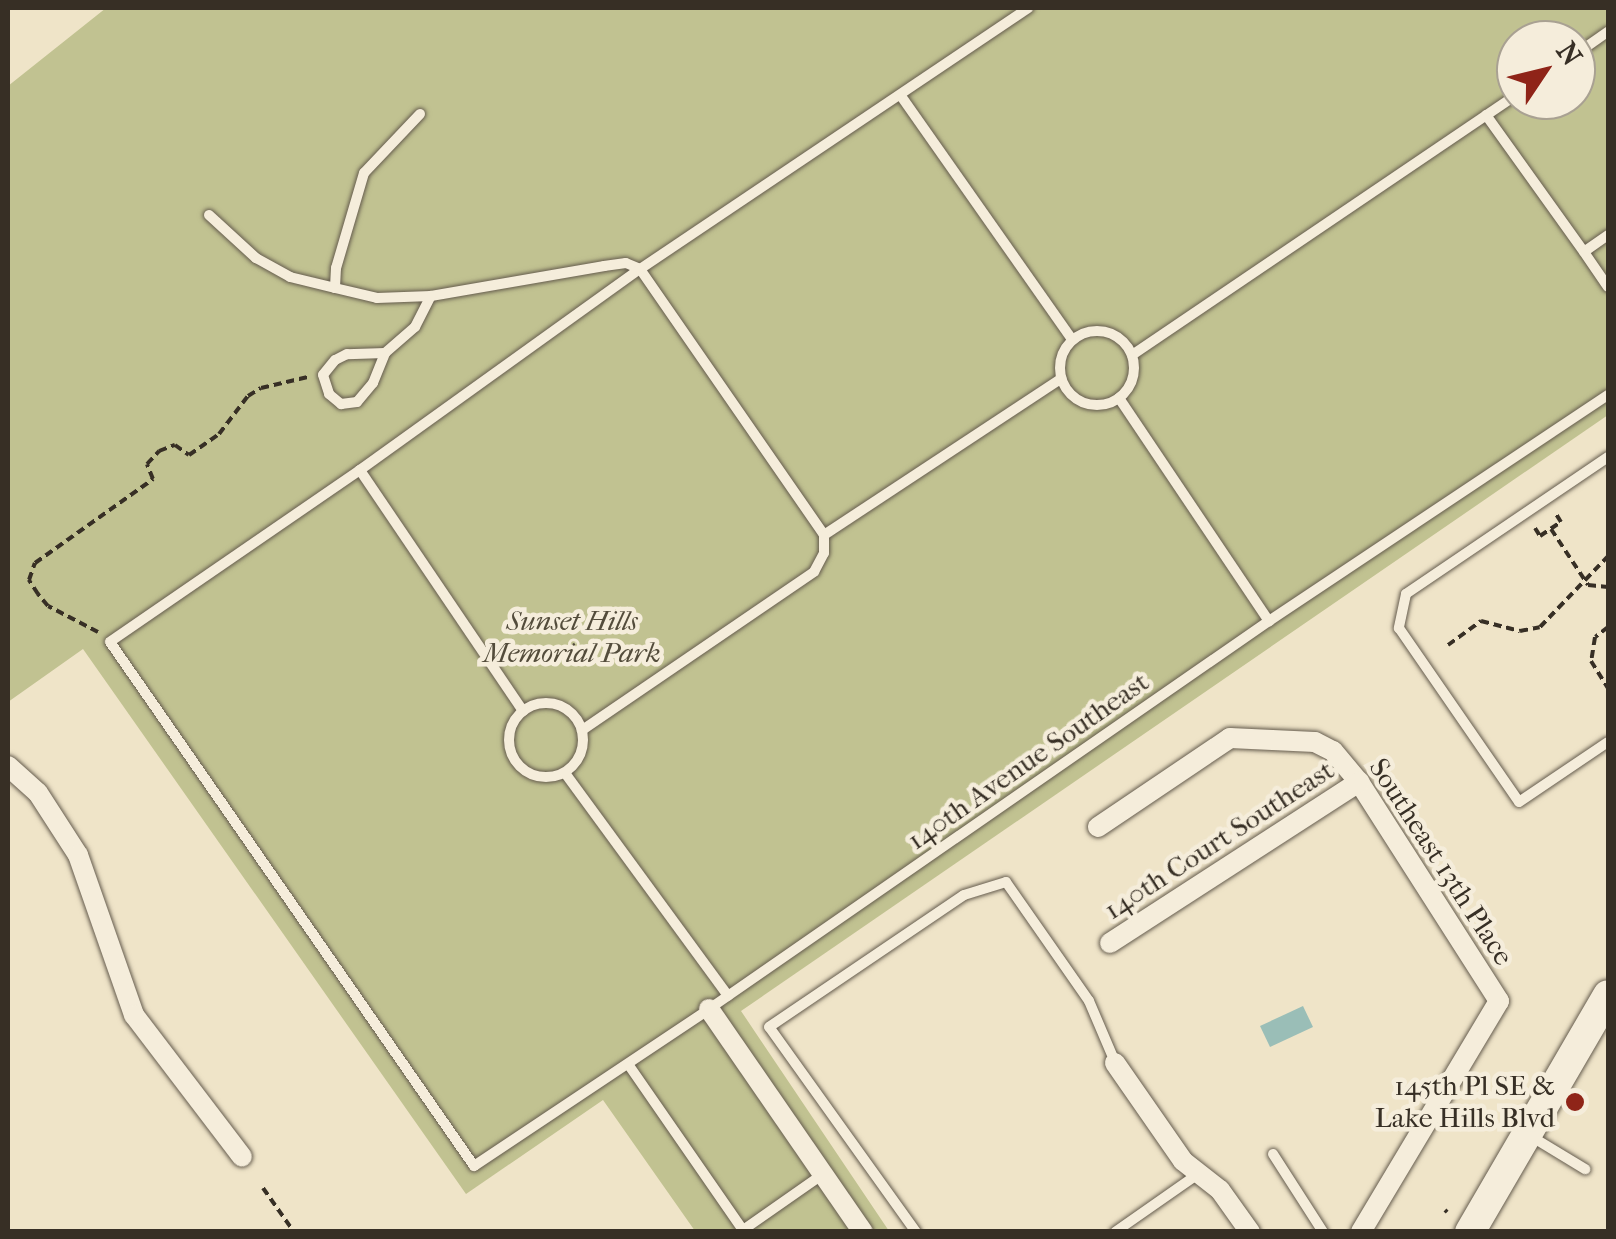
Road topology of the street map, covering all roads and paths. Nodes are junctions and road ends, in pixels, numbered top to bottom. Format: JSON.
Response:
{"nodes":[{"id":1,"x":1029,"y":8,"type":"edge"},
{"id":2,"x":902,"y":96,"type":"junction"},
{"id":3,"x":1496,"y":108,"type":"edge"},
{"id":4,"x":420,"y":114,"type":"dead end"},
{"id":5,"x":1486,"y":115,"type":"junction"},
{"id":6,"x":208,"y":215,"type":"dead end"},
{"id":7,"x":1608,"y":235,"type":"edge"},
{"id":8,"x":1584,"y":252,"type":"junction"},
{"id":9,"x":640,"y":269,"type":"junction"},
{"id":10,"x":1608,"y":287,"type":"edge"},
{"id":11,"x":335,"y":288,"type":"junction"},
{"id":12,"x":431,"y":296,"type":"junction"},
{"id":13,"x":1072,"y":339,"type":"junction"},
{"id":14,"x":385,"y":353,"type":"junction"},
{"id":15,"x":1132,"y":355,"type":"junction"},
{"id":16,"x":323,"y":375,"type":"junction"},
{"id":17,"x":1061,"y":379,"type":"junction"},
{"id":18,"x":1608,"y":395,"type":"edge"},
{"id":19,"x":1119,"y":398,"type":"junction"},
{"id":20,"x":1608,"y":458,"type":"edge"},
{"id":21,"x":360,"y":470,"type":"junction"},
{"id":22,"x":1553,"y":510,"type":"dead end"},
{"id":23,"x":1532,"y":524,"type":"dead end"},
{"id":24,"x":1550,"y":529,"type":"junction"},
{"id":25,"x":824,"y":535,"type":"junction"},
{"id":26,"x":1608,"y":556,"type":"edge"},
{"id":27,"x":1585,"y":582,"type":"junction"},
{"id":28,"x":1608,"y":587,"type":"edge"},
{"id":29,"x":1269,"y":621,"type":"junction"},
{"id":30,"x":1608,"y":627,"type":"edge"},
{"id":31,"x":110,"y":642,"type":"junction"},
{"id":32,"x":1448,"y":644,"type":"dead end"},
{"id":33,"x":1608,"y":688,"type":"edge"},
{"id":34,"x":523,"y":711,"type":"junction"},
{"id":35,"x":582,"y":730,"type":"junction"},
{"id":36,"x":1608,"y":742,"type":"edge"},
{"id":37,"x":15,"y":771,"type":"edge"},
{"id":38,"x":565,"y":773,"type":"junction"},
{"id":39,"x":1358,"y":782,"type":"junction"},
{"id":40,"x":1098,"y":827,"type":"dead end"},
{"id":41,"x":1110,"y":944,"type":"dead end"},
{"id":42,"x":1608,"y":995,"type":"edge"},
{"id":43,"x":728,"y":996,"type":"junction"},
{"id":44,"x":709,"y":1009,"type":"junction"},
{"id":45,"x":1115,"y":1063,"type":"joint"},
{"id":46,"x":628,"y":1064,"type":"junction"},
{"id":47,"x":1528,"y":1134,"type":"junction"},
{"id":48,"x":1274,"y":1154,"type":"dead end"},
{"id":49,"x":242,"y":1157,"type":"dead end"},
{"id":50,"x":1585,"y":1169,"type":"dead end"},
{"id":51,"x":823,"y":1174,"type":"junction"},
{"id":52,"x":1199,"y":1174,"type":"junction"},
{"id":53,"x":262,"y":1188,"type":"dead end"},
{"id":54,"x":1454,"y":1218,"type":"edge"},
{"id":55,"x":744,"y":1230,"type":"edge"},
{"id":56,"x":294,"y":1232,"type":"edge"},
{"id":57,"x":863,"y":1232,"type":"edge"},
{"id":58,"x":916,"y":1232,"type":"edge"},
{"id":59,"x":1116,"y":1232,"type":"edge"},
{"id":60,"x":1250,"y":1232,"type":"edge"},
{"id":61,"x":1323,"y":1232,"type":"edge"},
{"id":62,"x":1361,"y":1232,"type":"edge"}],
"edges":[{"from":1,"to":2,"type":"lane"},
{"from":2,"to":9,"type":"lane"},
{"from":2,"to":13,"type":"lane"},
{"from":3,"to":5,"type":"lane"},
{"from":4,"to":11,"type":"lane"},
{"from":5,"to":8,"type":"lane"},
{"from":5,"to":15,"type":"lane"},
{"from":6,"to":11,"type":"lane"},
{"from":7,"to":8,"type":"lane"},
{"from":8,"to":10,"type":"lane"},
{"from":9,"to":12,"type":"lane"},
{"from":9,"to":21,"type":"lane"},
{"from":9,"to":25,"type":"lane"},
{"from":11,"to":12,"type":"lane"},
{"from":12,"to":14,"type":"lane"},
{"from":13,"to":15,"type":"lane"},
{"from":13,"to":17,"type":"lane"},
{"from":14,"to":16,"type":"lane"},
{"from":14,"to":16,"type":"lane"},
{"from":15,"to":19,"type":"lane"},
{"from":16,"to":31,"type":"path"},
{"from":17,"to":19,"type":"lane"},
{"from":17,"to":25,"type":"lane"},
{"from":18,"to":29,"type":"lane","name":"140th Avenue Southeast"},
{"from":19,"to":29,"type":"lane"},
{"from":20,"to":36,"type":"lane"},
{"from":21,"to":31,"type":"lane"},
{"from":21,"to":34,"type":"lane"},
{"from":22,"to":24,"type":"path"},
{"from":23,"to":24,"type":"path"},
{"from":24,"to":27,"type":"path"},
{"from":25,"to":35,"type":"lane"},
{"from":26,"to":27,"type":"path"},
{"from":27,"to":28,"type":"path"},
{"from":27,"to":32,"type":"path"},
{"from":29,"to":43,"type":"lane","name":"140th Avenue Southeast"},
{"from":30,"to":33,"type":"path"},
{"from":31,"to":46,"type":"lane","name":"140th Avenue Southeast"},
{"from":34,"to":35,"type":"lane"},
{"from":34,"to":38,"type":"lane"},
{"from":35,"to":38,"type":"lane"},
{"from":37,"to":49,"type":"street"},
{"from":38,"to":43,"type":"lane"},
{"from":39,"to":40,"type":"street","name":"Southeast 13th Place"},
{"from":39,"to":41,"type":"street","name":"140th Court Southeast"},
{"from":39,"to":62,"type":"street","name":"Southeast 13th Place"},
{"from":42,"to":47,"type":"street"},
{"from":43,"to":44,"type":"lane","name":"140th Avenue Southeast"},
{"from":44,"to":46,"type":"lane","name":"140th Avenue Southeast"},
{"from":44,"to":51,"type":"street"},
{"from":45,"to":52,"type":"street"},
{"from":45,"to":58,"type":"lane"},
{"from":46,"to":55,"type":"lane"},
{"from":47,"to":50,"type":"lane"},
{"from":47,"to":54,"type":"street"},
{"from":48,"to":61,"type":"lane"},
{"from":51,"to":55,"type":"lane"},
{"from":51,"to":57,"type":"street"},
{"from":52,"to":59,"type":"lane"},
{"from":52,"to":60,"type":"street"},
{"from":53,"to":56,"type":"path"}]}
